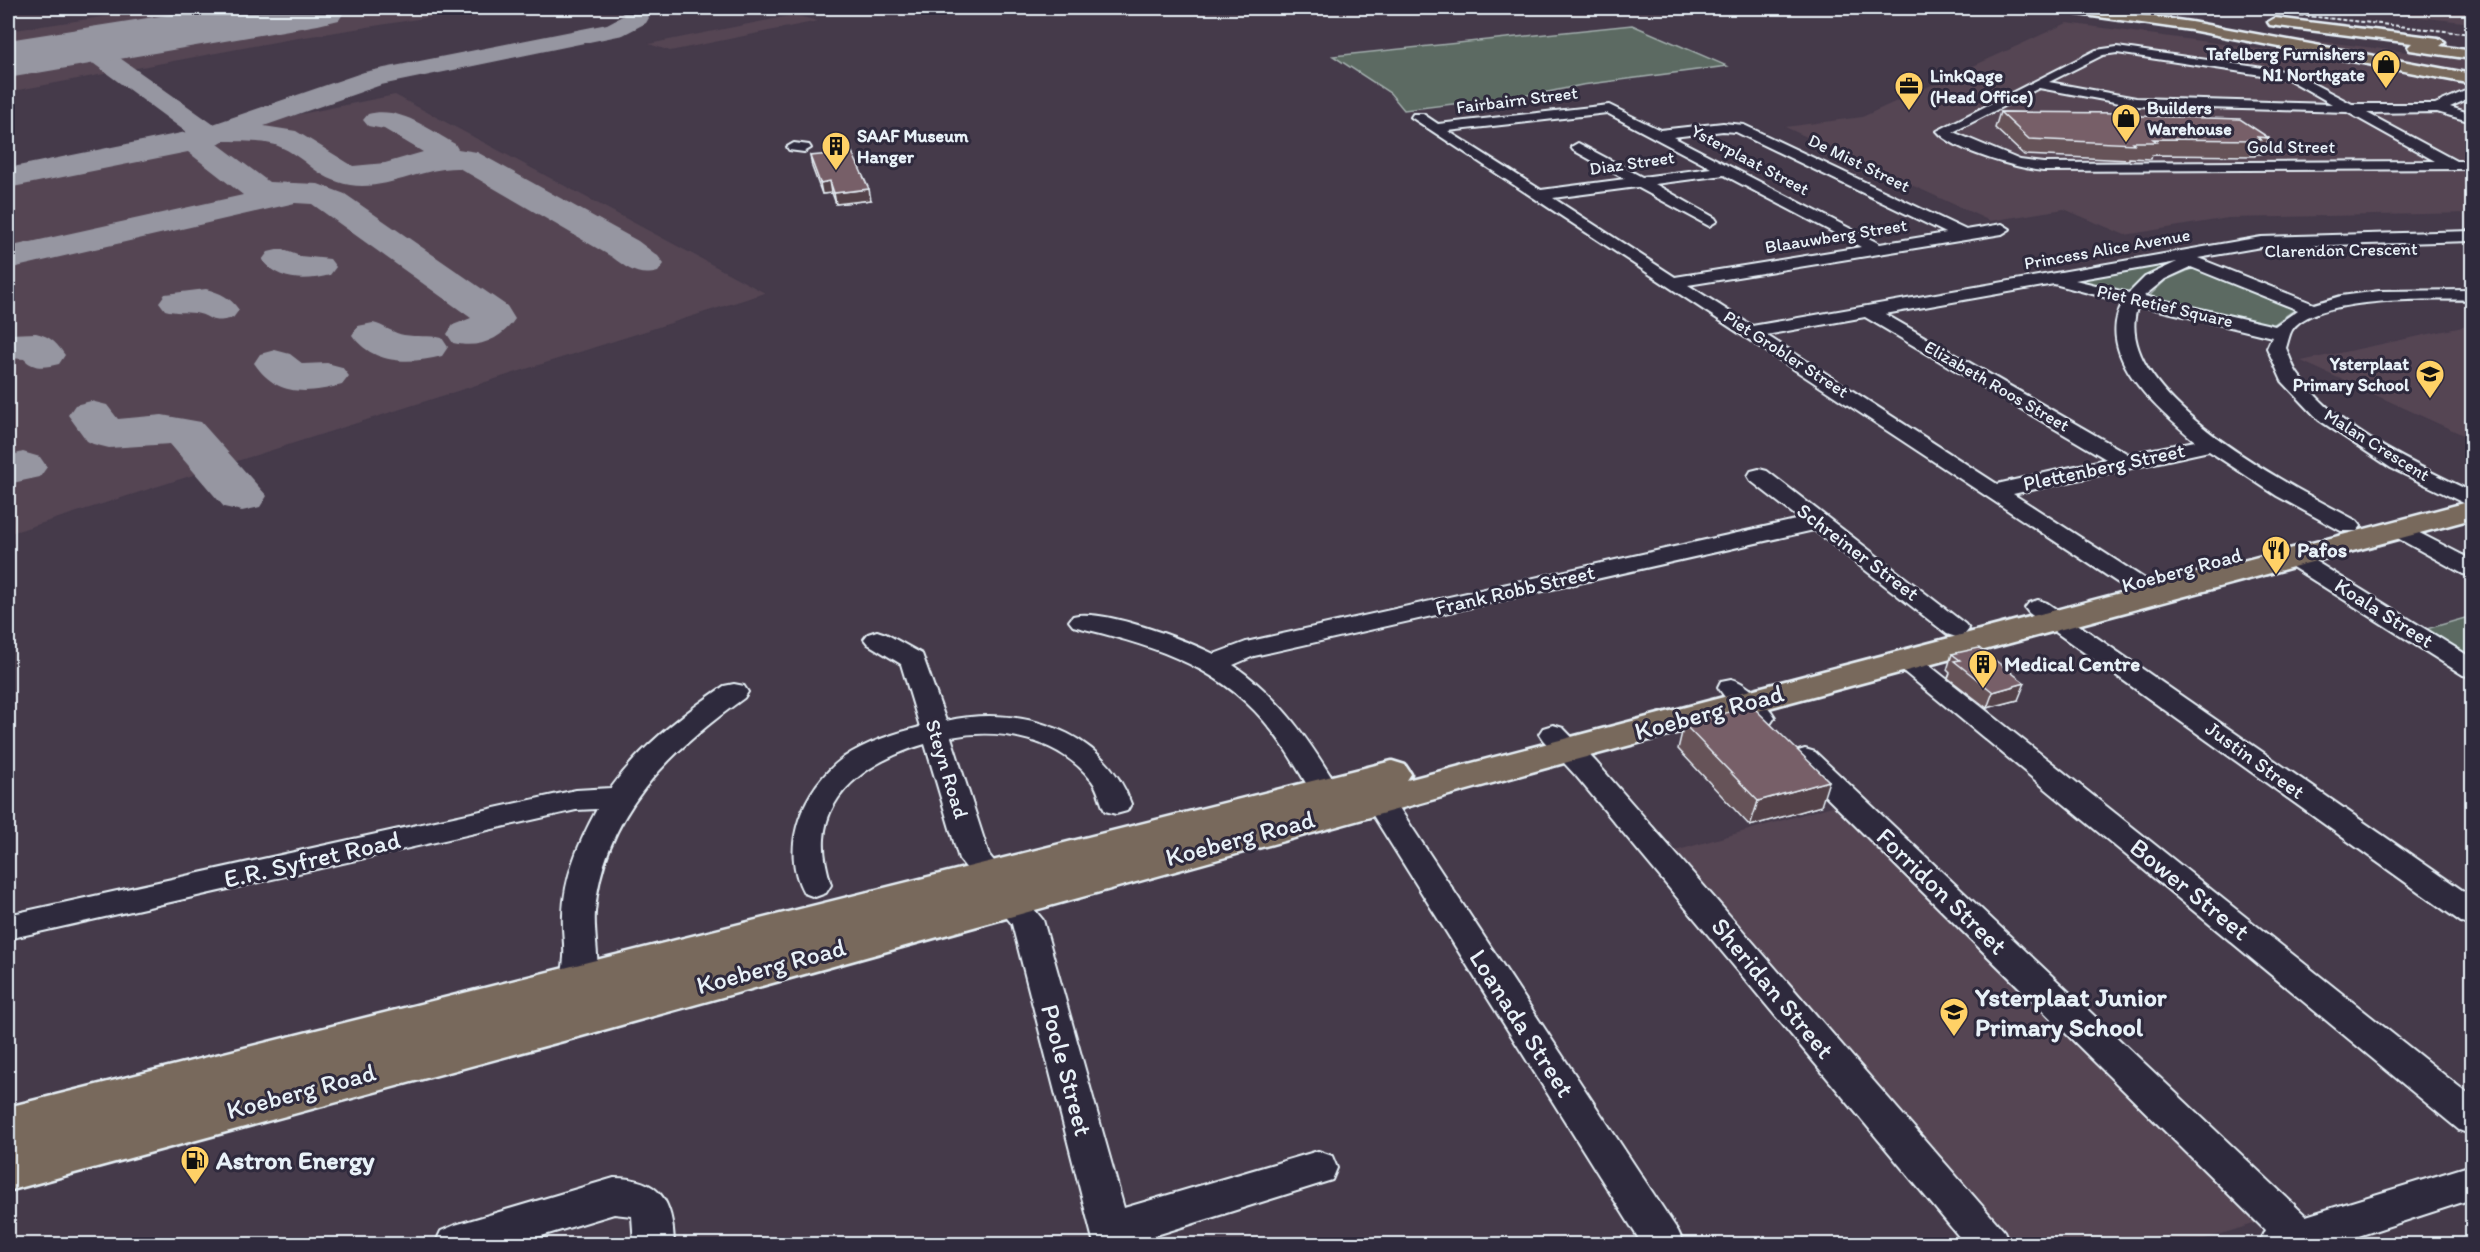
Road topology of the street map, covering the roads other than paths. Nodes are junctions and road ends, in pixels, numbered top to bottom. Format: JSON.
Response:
{"nodes":[{"id":1,"x":2064,"y":8,"type":"edge"},
{"id":2,"x":2086,"y":8,"type":"edge"},
{"id":3,"x":2096,"y":8,"type":"edge"},
{"id":4,"x":2151,"y":8,"type":"edge"},
{"id":5,"x":2206,"y":14,"type":"dead end"},
{"id":6,"x":2264,"y":20,"type":"dead end"},
{"id":7,"x":2472,"y":45,"type":"edge"},
{"id":8,"x":2472,"y":53,"type":"edge"},
{"id":9,"x":2472,"y":79,"type":"edge"},
{"id":10,"x":2037,"y":84,"type":"junction"},
{"id":11,"x":2472,"y":92,"type":"edge"},
{"id":12,"x":2441,"y":106,"type":"junction"},
{"id":13,"x":1603,"y":108,"type":"joint"},
{"id":14,"x":2351,"y":108,"type":"junction"},
{"id":15,"x":1418,"y":117,"type":"dead end"},
{"id":16,"x":2472,"y":118,"type":"edge"},
{"id":17,"x":1660,"y":134,"type":"junction"},
{"id":18,"x":1436,"y":135,"type":"junction"},
{"id":19,"x":1578,"y":147,"type":"dead end"},
{"id":20,"x":2453,"y":165,"type":"junction"},
{"id":21,"x":2472,"y":165,"type":"edge"},
{"id":22,"x":1728,"y":170,"type":"junction"},
{"id":23,"x":1640,"y":182,"type":"junction"},
{"id":24,"x":1541,"y":195,"type":"junction"},
{"id":25,"x":1709,"y":221,"type":"dead end"},
{"id":26,"x":2002,"y":229,"type":"dead end"},
{"id":27,"x":1963,"y":235,"type":"junction"},
{"id":28,"x":2472,"y":236,"type":"edge"},
{"id":29,"x":2367,"y":242,"type":"junction"},
{"id":30,"x":1878,"y":249,"type":"junction"},
{"id":31,"x":2472,"y":252,"type":"edge"},
{"id":32,"x":2185,"y":259,"type":"junction"},
{"id":33,"x":2050,"y":279,"type":"junction"},
{"id":34,"x":1675,"y":282,"type":"junction"},
{"id":35,"x":2472,"y":295,"type":"edge"},
{"id":36,"x":2133,"y":299,"type":"junction"},
{"id":37,"x":2312,"y":309,"type":"junction"},
{"id":38,"x":1869,"y":312,"type":"junction"},
{"id":39,"x":1752,"y":332,"type":"junction"},
{"id":40,"x":2280,"y":333,"type":"junction"},
{"id":41,"x":2212,"y":444,"type":"junction"},
{"id":42,"x":2125,"y":461,"type":"junction"},
{"id":43,"x":1759,"y":476,"type":"dead end"},
{"id":44,"x":1996,"y":491,"type":"junction"},
{"id":45,"x":2470,"y":500,"type":"edge"},
{"id":46,"x":1818,"y":522,"type":"junction"},
{"id":47,"x":2349,"y":526,"type":"junction"},
{"id":48,"x":2400,"y":530,"type":"junction"},
{"id":49,"x":2294,"y":558,"type":"junction"},
{"id":50,"x":2472,"y":570,"type":"edge"},
{"id":51,"x":2143,"y":589,"type":"junction"},
{"id":52,"x":2047,"y":614,"type":"junction"},
{"id":53,"x":1083,"y":621,"type":"dead end"},
{"id":54,"x":1956,"y":629,"type":"junction"},
{"id":55,"x":877,"y":639,"type":"dead end"},
{"id":56,"x":1906,"y":660,"type":"junction"},
{"id":57,"x":1214,"y":664,"type":"junction"},
{"id":58,"x":2472,"y":669,"type":"edge"},
{"id":59,"x":734,"y":692,"type":"dead end"},
{"id":60,"x":1738,"y":695,"type":"junction"},
{"id":61,"x":935,"y":732,"type":"junction"},
{"id":62,"x":1560,"y":742,"type":"junction"},
{"id":63,"x":1325,"y":791,"type":"junction"},
{"id":64,"x":618,"y":798,"type":"junction"},
{"id":65,"x":1379,"y":801,"type":"junction"},
{"id":66,"x":1116,"y":804,"type":"dead end"},
{"id":67,"x":815,"y":885,"type":"dead end"},
{"id":68,"x":999,"y":888,"type":"junction"},
{"id":69,"x":2472,"y":913,"type":"edge"},
{"id":70,"x":8,"y":927,"type":"edge"},
{"id":71,"x":578,"y":1000,"type":"junction"},
{"id":72,"x":2472,"y":1119,"type":"edge"},
{"id":73,"x":8,"y":1128,"type":"edge"},
{"id":74,"x":8,"y":1168,"type":"edge"},
{"id":75,"x":1318,"y":1168,"type":"dead end"},
{"id":76,"x":2472,"y":1182,"type":"edge"},
{"id":77,"x":1112,"y":1238,"type":"edge"},
{"id":78,"x":2295,"y":1242,"type":"edge"},
{"id":79,"x":455,"y":1245,"type":"edge"},
{"id":80,"x":654,"y":1245,"type":"edge"},
{"id":81,"x":1664,"y":1245,"type":"edge"},
{"id":82,"x":1990,"y":1245,"type":"edge"}],
"edges":[{"from":1,"to":9,"type":"main road"},
{"from":2,"to":8,"type":"main road"},
{"from":3,"to":8,"type":"main road"},
{"from":4,"to":5,"type":"main road"},
{"from":6,"to":7,"type":"main road"},
{"from":9,"to":12,"type":"street"},
{"from":10,"to":14,"type":"street"},
{"from":10,"to":14,"type":"street","name":"Gold Street"},
{"from":10,"to":20,"type":"street","name":"Gold Street"},
{"from":11,"to":12,"type":"street"},
{"from":12,"to":14,"type":"street"},
{"from":12,"to":16,"type":"street"},
{"from":13,"to":17,"type":"street","name":"Ysterplaat Street"},
{"from":13,"to":18,"type":"street","name":"Fairbairn Street"},
{"from":14,"to":20,"type":"street","name":"Gold Street"},
{"from":15,"to":18,"type":"street","name":"Piet Grobler Street"},
{"from":17,"to":22,"type":"street","name":"Ysterplaat Street"},
{"from":17,"to":27,"type":"street","name":"De Mist Street"},
{"from":18,"to":24,"type":"street","name":"Piet Grobler Street"},
{"from":19,"to":23,"type":"street"},
{"from":20,"to":21,"type":"street","name":"Gold Street"},
{"from":22,"to":23,"type":"street","name":"Diaz Street"},
{"from":22,"to":30,"type":"street","name":"Ysterplaat Street"},
{"from":23,"to":24,"type":"street","name":"Diaz Street"},
{"from":23,"to":25,"type":"street"},
{"from":24,"to":34,"type":"street","name":"Piet Grobler Street"},
{"from":26,"to":27,"type":"street","name":"Blaauwberg Street"},
{"from":27,"to":30,"type":"street","name":"Blaauwberg Street"},
{"from":28,"to":29,"type":"street"},
{"from":29,"to":31,"type":"street","name":"Clarendon Crescent"},
{"from":29,"to":32,"type":"street","name":"Clarendon Crescent"},
{"from":30,"to":34,"type":"street","name":"Blaauwberg Street"},
{"from":32,"to":33,"type":"street","name":"Princess Alice Avenue"},
{"from":32,"to":36,"type":"street","name":"Clarendon Crescent"},
{"from":32,"to":37,"type":"street","name":"Piet Retief Square"},
{"from":33,"to":36,"type":"street","name":"Piet Retief Square"},
{"from":33,"to":38,"type":"street","name":"Princess Alice Avenue"},
{"from":34,"to":39,"type":"street","name":"Piet Grobler Street"},
{"from":35,"to":37,"type":"street"},
{"from":36,"to":40,"type":"street","name":"Piet Retief Square"},
{"from":36,"to":41,"type":"street","name":"Clarendon Crescent"},
{"from":37,"to":40,"type":"street"},
{"from":38,"to":39,"type":"street","name":"Princess Alice Avenue"},
{"from":38,"to":42,"type":"street","name":"Elizabeth Roos Street"},
{"from":39,"to":44,"type":"street","name":"Piet Grobler Street"},
{"from":40,"to":45,"type":"street","name":"Malan Crescent"},
{"from":41,"to":42,"type":"street","name":"Plettenberg Street"},
{"from":41,"to":47,"type":"street","name":"Clarendon Crescent"},
{"from":42,"to":44,"type":"street","name":"Plettenberg Street"},
{"from":43,"to":46,"type":"street","name":"Schreiner Street"},
{"from":44,"to":51,"type":"street","name":"Piet Grobler Street"},
{"from":45,"to":47,"type":"main road","name":"Koeberg Road"},
{"from":45,"to":48,"type":"main road","name":"Koeberg Road"},
{"from":46,"to":54,"type":"street","name":"Schreiner Street"},
{"from":46,"to":57,"type":"street","name":"Frank Robb Street"},
{"from":47,"to":51,"type":"main road","name":"Koeberg Road"},
{"from":48,"to":49,"type":"main road","name":"Koeberg Road"},
{"from":48,"to":50,"type":"street"},
{"from":49,"to":51,"type":"main road","name":"Koeberg Road"},
{"from":49,"to":58,"type":"street","name":"Koala Street"},
{"from":51,"to":52,"type":"main road","name":"Koeberg Road"},
{"from":52,"to":54,"type":"main road","name":"Koeberg Road"},
{"from":52,"to":56,"type":"main road","name":"Koeberg Road"},
{"from":52,"to":69,"type":"street","name":"Justin Street"},
{"from":53,"to":57,"type":"street"},
{"from":54,"to":60,"type":"main road","name":"Koeberg Road"},
{"from":55,"to":61,"type":"street","name":"Steyn Road"},
{"from":56,"to":60,"type":"main road","name":"Koeberg Road"},
{"from":56,"to":72,"type":"street","name":"Bower Street"},
{"from":57,"to":63,"type":"street"},
{"from":59,"to":64,"type":"street"},
{"from":60,"to":62,"type":"main road","name":"Koeberg Road"},
{"from":60,"to":78,"type":"street","name":"Forridon Street"},
{"from":61,"to":66,"type":"street"},
{"from":61,"to":67,"type":"street"},
{"from":61,"to":68,"type":"street","name":"Steyn Road"},
{"from":62,"to":63,"type":"main road","name":"Koeberg Road"},
{"from":62,"to":65,"type":"main road","name":"Koeberg Road"},
{"from":62,"to":82,"type":"street","name":"Sheridan Street"},
{"from":63,"to":68,"type":"main road","name":"Koeberg Road"},
{"from":64,"to":70,"type":"street","name":"E.R. Syfret Road"},
{"from":64,"to":71,"type":"street"},
{"from":65,"to":68,"type":"main road","name":"Koeberg Road"},
{"from":65,"to":81,"type":"street","name":"Loanada Street"},
{"from":68,"to":71,"type":"main road","name":"Koeberg Road"},
{"from":68,"to":77,"type":"street","name":"Poole Street"},
{"from":71,"to":73,"type":"main road","name":"Koeberg Road"},
{"from":71,"to":74,"type":"main road","name":"Koeberg Road"},
{"from":75,"to":77,"type":"street"},
{"from":76,"to":78,"type":"street"},
{"from":79,"to":80,"type":"street"}]}
